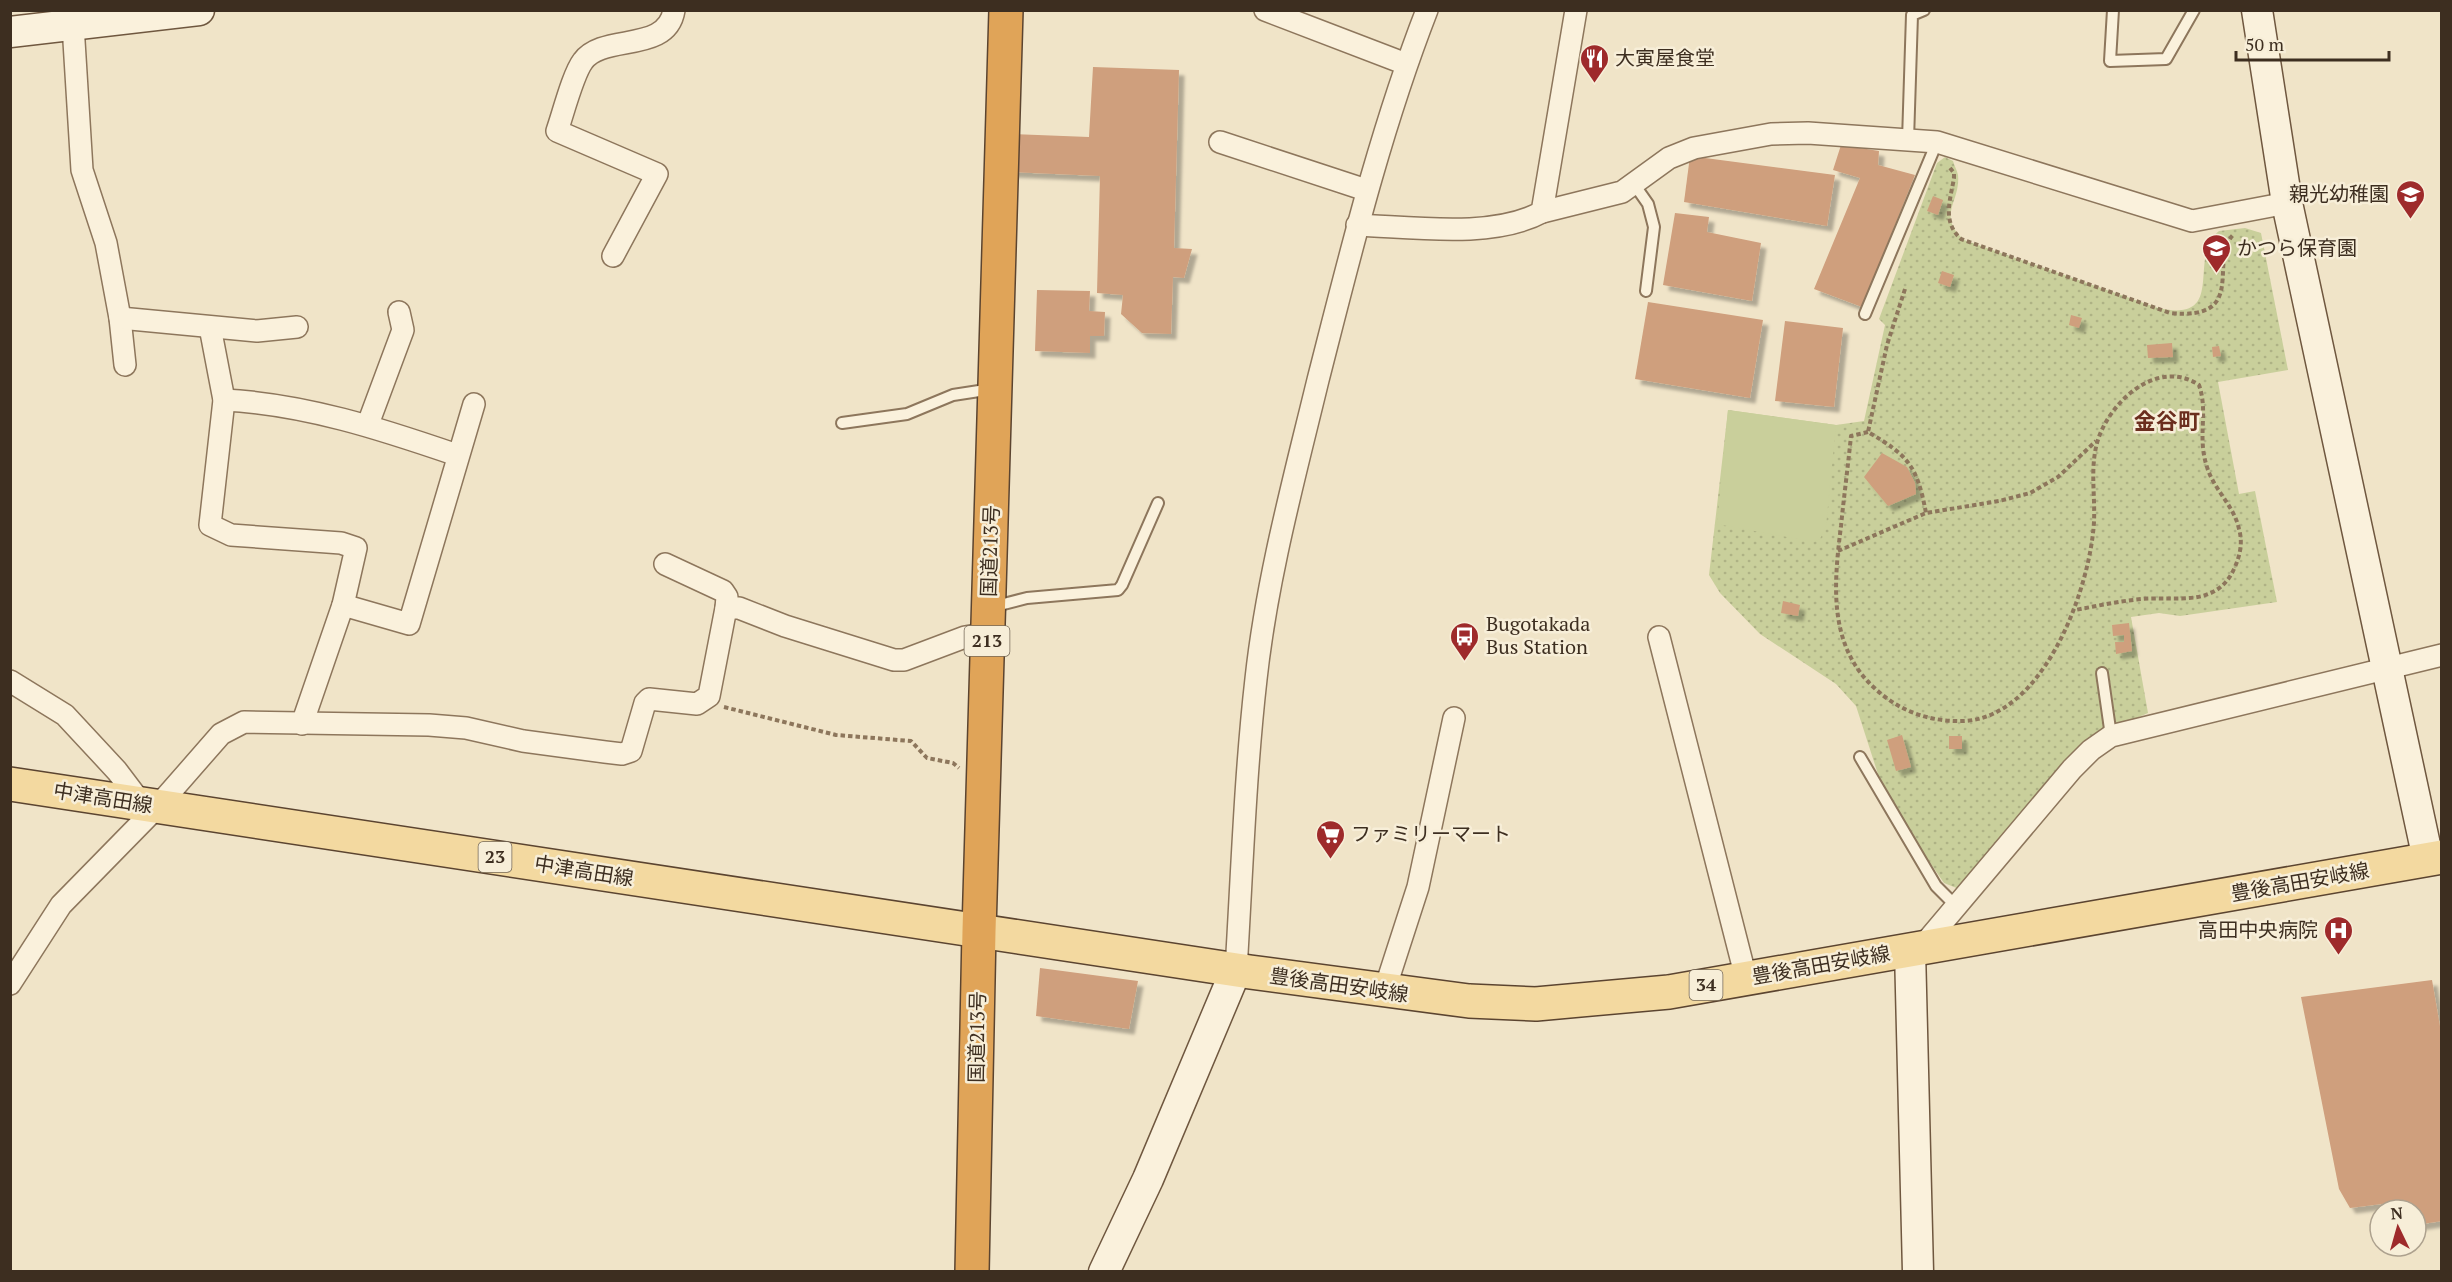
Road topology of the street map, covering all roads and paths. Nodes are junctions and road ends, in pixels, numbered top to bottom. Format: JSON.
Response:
{"nodes":[{"id":1,"x":199,"y":10,"type":"edge"},
{"id":2,"x":674,"y":10,"type":"edge"},
{"id":3,"x":1006,"y":10,"type":"edge"},
{"id":4,"x":1265,"y":10,"type":"edge"},
{"id":5,"x":1426,"y":10,"type":"edge"},
{"id":6,"x":1576,"y":10,"type":"edge"},
{"id":7,"x":1924,"y":10,"type":"edge"},
{"id":8,"x":2114,"y":10,"type":"edge"},
{"id":9,"x":2194,"y":10,"type":"edge"},
{"id":10,"x":2257,"y":10,"type":"edge"},
{"id":11,"x":73,"y":25,"type":"junction"},
{"id":12,"x":10,"y":32,"type":"edge"},
{"id":13,"x":1406,"y":64,"type":"junction"},
{"id":14,"x":1908,"y":140,"type":"junction"},
{"id":15,"x":1220,"y":142,"type":"dead end"},
{"id":16,"x":1937,"y":142,"type":"junction"},
{"id":17,"x":1943,"y":167,"type":"dead end"},
{"id":18,"x":1634,"y":184,"type":"junction"},
{"id":19,"x":1366,"y":190,"type":"junction"},
{"id":20,"x":2287,"y":203,"type":"junction"},
{"id":21,"x":1542,"y":212,"type":"junction"},
{"id":22,"x":1357,"y":225,"type":"junction"},
{"id":23,"x":2241,"y":230,"type":"dead end"},
{"id":24,"x":613,"y":256,"type":"dead end"},
{"id":25,"x":1905,"y":289,"type":"dead end"},
{"id":26,"x":1646,"y":291,"type":"dead end"},
{"id":27,"x":399,"y":312,"type":"dead end"},
{"id":28,"x":1865,"y":314,"type":"dead end"},
{"id":29,"x":120,"y":318,"type":"junction"},
{"id":30,"x":210,"y":327,"type":"junction"},
{"id":31,"x":297,"y":327,"type":"dead end"},
{"id":32,"x":125,"y":364,"type":"dead end"},
{"id":33,"x":995,"y":389,"type":"junction"},
{"id":34,"x":224,"y":400,"type":"junction"},
{"id":35,"x":474,"y":404,"type":"dead end"},
{"id":36,"x":842,"y":423,"type":"dead end"},
{"id":37,"x":368,"y":424,"type":"junction"},
{"id":38,"x":1868,"y":432,"type":"junction"},
{"id":39,"x":2097,"y":440,"type":"junction"},
{"id":40,"x":457,"y":455,"type":"junction"},
{"id":41,"x":1158,"y":503,"type":"dead end"},
{"id":42,"x":1926,"y":513,"type":"junction"},
{"id":43,"x":1838,"y":552,"type":"junction"},
{"id":44,"x":665,"y":564,"type":"dead end"},
{"id":45,"x":343,"y":605,"type":"junction"},
{"id":46,"x":726,"y":608,"type":"junction"},
{"id":47,"x":2075,"y":610,"type":"junction"},
{"id":48,"x":988,"y":620,"type":"junction"},
{"id":49,"x":1659,"y":637,"type":"dead end"},
{"id":50,"x":2442,"y":655,"type":"edge"},
{"id":51,"x":2385,"y":667,"type":"junction"},
{"id":52,"x":2102,"y":673,"type":"dead end"},
{"id":53,"x":10,"y":681,"type":"edge"},
{"id":54,"x":703,"y":702,"type":"junction"},
{"id":55,"x":1454,"y":718,"type":"dead end"},
{"id":56,"x":302,"y":724,"type":"junction"},
{"id":57,"x":2110,"y":736,"type":"junction"},
{"id":58,"x":1860,"y":757,"type":"dead end"},
{"id":59,"x":964,"y":772,"type":"dead end"},
{"id":60,"x":10,"y":784,"type":"edge"},
{"id":61,"x":150,"y":805,"type":"junction"},
{"id":62,"x":2437,"y":863,"type":"edge"},
{"id":63,"x":1956,"y":906,"type":"junction"},
{"id":64,"x":979,"y":931,"type":"junction"},
{"id":65,"x":1915,"y":949,"type":"junction"},
{"id":66,"x":1236,"y":970,"type":"junction"},
{"id":67,"x":1746,"y":978,"type":"junction"},
{"id":68,"x":10,"y":984,"type":"edge"},
{"id":69,"x":1384,"y":992,"type":"junction"},
{"id":70,"x":972,"y":1272,"type":"edge"},
{"id":71,"x":1104,"y":1272,"type":"edge"},
{"id":72,"x":1918,"y":1272,"type":"edge"}],
"edges":[{"from":1,"to":11,"type":"street"},
{"from":2,"to":24,"type":"street"},
{"from":3,"to":33,"type":"highway","name":"国道213号","number":"213"},
{"from":4,"to":13,"type":"street"},
{"from":5,"to":13,"type":"street"},
{"from":6,"to":21,"type":"street"},
{"from":7,"to":14,"type":"lane"},
{"from":8,"to":9,"type":"lane"},
{"from":10,"to":20,"type":"street"},
{"from":11,"to":12,"type":"street"},
{"from":11,"to":29,"type":"street"},
{"from":13,"to":19,"type":"street"},
{"from":14,"to":16,"type":"street"},
{"from":14,"to":18,"type":"street"},
{"from":15,"to":19,"type":"street"},
{"from":16,"to":20,"type":"street"},
{"from":16,"to":28,"type":"lane"},
{"from":17,"to":23,"type":"path"},
{"from":18,"to":21,"type":"street"},
{"from":18,"to":26,"type":"lane"},
{"from":19,"to":22,"type":"street"},
{"from":20,"to":51,"type":"street"},
{"from":21,"to":22,"type":"street"},
{"from":22,"to":66,"type":"street"},
{"from":25,"to":38,"type":"path"},
{"from":27,"to":37,"type":"street"},
{"from":29,"to":30,"type":"street"},
{"from":29,"to":32,"type":"street"},
{"from":30,"to":31,"type":"street"},
{"from":30,"to":34,"type":"street"},
{"from":33,"to":36,"type":"lane"},
{"from":33,"to":48,"type":"highway","name":"国道213号","number":"213"},
{"from":34,"to":37,"type":"street"},
{"from":34,"to":45,"type":"street"},
{"from":35,"to":40,"type":"street"},
{"from":37,"to":40,"type":"street"},
{"from":38,"to":42,"type":"path"},
{"from":38,"to":43,"type":"path"},
{"from":39,"to":42,"type":"path"},
{"from":39,"to":47,"type":"path"},
{"from":39,"to":47,"type":"path"},
{"from":40,"to":45,"type":"street"},
{"from":41,"to":48,"type":"lane"},
{"from":42,"to":43,"type":"path"},
{"from":43,"to":47,"type":"path"},
{"from":44,"to":46,"type":"street"},
{"from":45,"to":56,"type":"street"},
{"from":46,"to":48,"type":"street"},
{"from":46,"to":54,"type":"street"},
{"from":48,"to":64,"type":"highway","name":"国道213号","number":"213"},
{"from":49,"to":67,"type":"street"},
{"from":50,"to":51,"type":"street"},
{"from":51,"to":57,"type":"street"},
{"from":51,"to":62,"type":"street"},
{"from":52,"to":57,"type":"lane"},
{"from":53,"to":61,"type":"street"},
{"from":54,"to":56,"type":"street"},
{"from":54,"to":59,"type":"path"},
{"from":55,"to":69,"type":"street"},
{"from":56,"to":61,"type":"street"},
{"from":57,"to":63,"type":"street"},
{"from":58,"to":63,"type":"lane"},
{"from":60,"to":61,"type":"main road","name":"中津高田線","number":"23"},
{"from":61,"to":64,"type":"main road","name":"中津高田線","number":"23"},
{"from":61,"to":68,"type":"street"},
{"from":62,"to":65,"type":"main road","name":"豊後高田安岐線","number":"34"},
{"from":63,"to":65,"type":"street"},
{"from":64,"to":66,"type":"main road","name":"豊後高田安岐線","number":"34"},
{"from":64,"to":70,"type":"highway","name":"国道213号","number":"213"},
{"from":65,"to":67,"type":"main road","name":"豊後高田安岐線","number":"34"},
{"from":65,"to":72,"type":"street"},
{"from":66,"to":69,"type":"main road","name":"豊後高田安岐線","number":"34"},
{"from":66,"to":71,"type":"street"},
{"from":67,"to":69,"type":"main road","name":"豊後高田安岐線","number":"34"}]}
